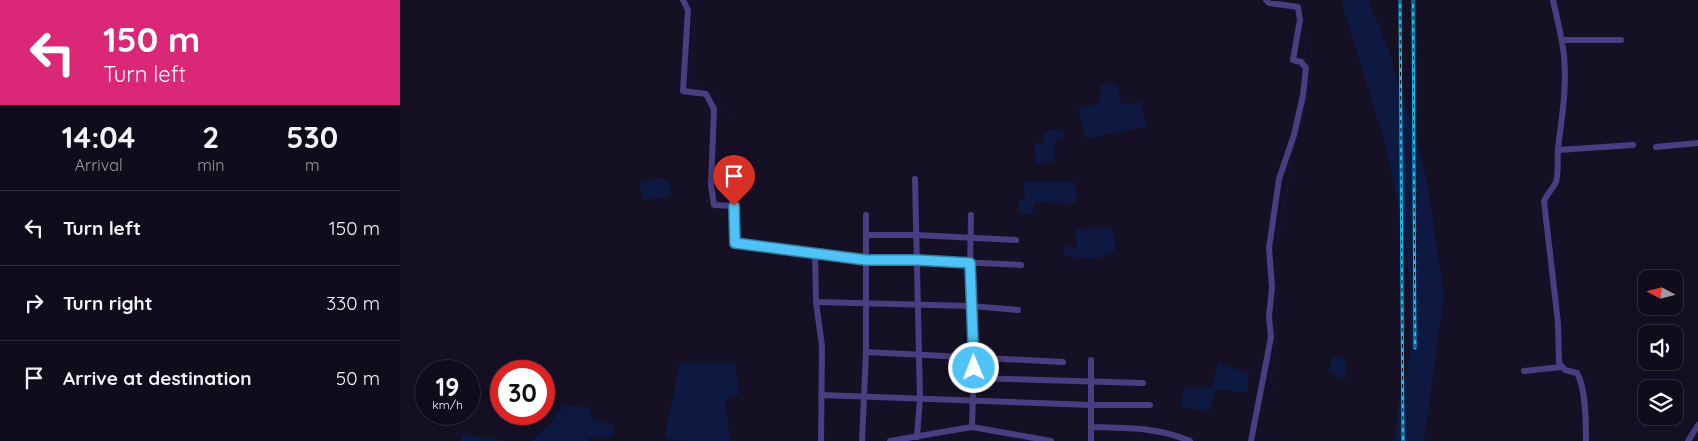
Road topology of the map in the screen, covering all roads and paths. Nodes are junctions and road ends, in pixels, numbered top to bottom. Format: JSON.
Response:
{"nodes":[{"id":1,"x":683,"y":0,"type":"edge"},
{"id":2,"x":1266,"y":0,"type":"edge"},
{"id":3,"x":1553,"y":0,"type":"edge"},
{"id":4,"x":1562,"y":40,"type":"junction"},
{"id":5,"x":1621,"y":40,"type":"dead end"},
{"id":6,"x":1698,"y":143,"type":"edge"},
{"id":7,"x":1633,"y":145,"type":"dead end"},
{"id":8,"x":1656,"y":147,"type":"dead end"},
{"id":9,"x":1558,"y":150,"type":"junction"},
{"id":10,"x":915,"y":179,"type":"dead end"},
{"id":11,"x":866,"y":215,"type":"dead end"},
{"id":12,"x":971,"y":215,"type":"dead end"},
{"id":13,"x":866,"y":235,"type":"junction"},
{"id":14,"x":916,"y":235,"type":"junction"},
{"id":15,"x":971,"y":237,"type":"junction"},
{"id":16,"x":1016,"y":240,"type":"dead end"},
{"id":17,"x":815,"y":253,"type":"junction"},
{"id":18,"x":866,"y":260,"type":"junction"},
{"id":19,"x":917,"y":260,"type":"junction"},
{"id":20,"x":970,"y":263,"type":"junction"},
{"id":21,"x":1021,"y":265,"type":"dead end"},
{"id":22,"x":816,"y":302,"type":"junction"},
{"id":23,"x":866,"y":304,"type":"junction"},
{"id":24,"x":918,"y":306,"type":"junction"},
{"id":25,"x":971,"y":306,"type":"junction"},
{"id":26,"x":1018,"y":310,"type":"dead end"},
{"id":27,"x":866,"y":352,"type":"junction"},
{"id":28,"x":919,"y":356,"type":"junction"},
{"id":29,"x":974,"y":357,"type":"junction"},
{"id":30,"x":1091,"y":360,"type":"dead end"},
{"id":31,"x":1063,"y":362,"type":"dead end"},
{"id":32,"x":1562,"y":368,"type":"junction"},
{"id":33,"x":1524,"y":371,"type":"dead end"},
{"id":34,"x":973,"y":378,"type":"junction"},
{"id":35,"x":1091,"y":381,"type":"junction"},
{"id":36,"x":1143,"y":383,"type":"dead end"},
{"id":37,"x":821,"y":395,"type":"junction"},
{"id":38,"x":863,"y":396,"type":"junction"},
{"id":39,"x":920,"y":398,"type":"junction"},
{"id":40,"x":972,"y":402,"type":"junction"},
{"id":41,"x":1091,"y":405,"type":"junction"},
{"id":42,"x":1150,"y":405,"type":"dead end"},
{"id":43,"x":1698,"y":425,"type":"edge"},
{"id":44,"x":972,"y":426,"type":"junction"},
{"id":45,"x":1092,"y":426,"type":"junction"},
{"id":46,"x":917,"y":437,"type":"junction"},
{"id":47,"x":821,"y":441,"type":"edge"},
{"id":48,"x":862,"y":441,"type":"edge"},
{"id":49,"x":890,"y":441,"type":"edge"},
{"id":50,"x":1051,"y":441,"type":"edge"},
{"id":51,"x":1091,"y":441,"type":"edge"},
{"id":52,"x":1190,"y":441,"type":"edge"},
{"id":53,"x":1251,"y":441,"type":"edge"},
{"id":54,"x":1586,"y":441,"type":"edge"},
{"id":55,"x":1688,"y":441,"type":"edge"}],
"edges":[{"from":1,"to":17,"type":"street"},
{"from":2,"to":53,"type":"street"},
{"from":3,"to":4,"type":"street"},
{"from":4,"to":5,"type":"street"},
{"from":4,"to":9,"type":"street"},
{"from":6,"to":8,"type":"street"},
{"from":7,"to":9,"type":"street"},
{"from":9,"to":32,"type":"street"},
{"from":10,"to":14,"type":"street"},
{"from":11,"to":13,"type":"street"},
{"from":12,"to":15,"type":"street"},
{"from":13,"to":14,"type":"street"},
{"from":13,"to":18,"type":"street"},
{"from":14,"to":15,"type":"street"},
{"from":14,"to":19,"type":"street"},
{"from":15,"to":16,"type":"street"},
{"from":15,"to":20,"type":"street"},
{"from":17,"to":18,"type":"street"},
{"from":17,"to":22,"type":"street"},
{"from":18,"to":19,"type":"street"},
{"from":18,"to":23,"type":"street"},
{"from":19,"to":20,"type":"street"},
{"from":19,"to":24,"type":"street"},
{"from":20,"to":21,"type":"street"},
{"from":20,"to":25,"type":"street"},
{"from":22,"to":23,"type":"street"},
{"from":22,"to":37,"type":"street"},
{"from":23,"to":24,"type":"street"},
{"from":23,"to":27,"type":"street"},
{"from":24,"to":25,"type":"street"},
{"from":24,"to":28,"type":"street"},
{"from":25,"to":26,"type":"street"},
{"from":25,"to":29,"type":"street"},
{"from":27,"to":28,"type":"street"},
{"from":27,"to":38,"type":"street"},
{"from":28,"to":29,"type":"street"},
{"from":28,"to":39,"type":"street"},
{"from":29,"to":31,"type":"street"},
{"from":29,"to":34,"type":"street"},
{"from":30,"to":35,"type":"street"},
{"from":32,"to":33,"type":"street"},
{"from":32,"to":54,"type":"street"},
{"from":34,"to":35,"type":"street"},
{"from":34,"to":40,"type":"street"},
{"from":35,"to":36,"type":"street"},
{"from":35,"to":41,"type":"street"},
{"from":37,"to":38,"type":"street"},
{"from":37,"to":47,"type":"street"},
{"from":38,"to":39,"type":"street"},
{"from":38,"to":48,"type":"street"},
{"from":39,"to":40,"type":"street"},
{"from":39,"to":46,"type":"street"},
{"from":40,"to":41,"type":"street"},
{"from":40,"to":44,"type":"street"},
{"from":41,"to":42,"type":"street"},
{"from":41,"to":45,"type":"street"},
{"from":43,"to":55,"type":"street"},
{"from":44,"to":46,"type":"street"},
{"from":44,"to":50,"type":"street"},
{"from":45,"to":51,"type":"street"},
{"from":45,"to":52,"type":"street"},
{"from":46,"to":49,"type":"street"}]}
